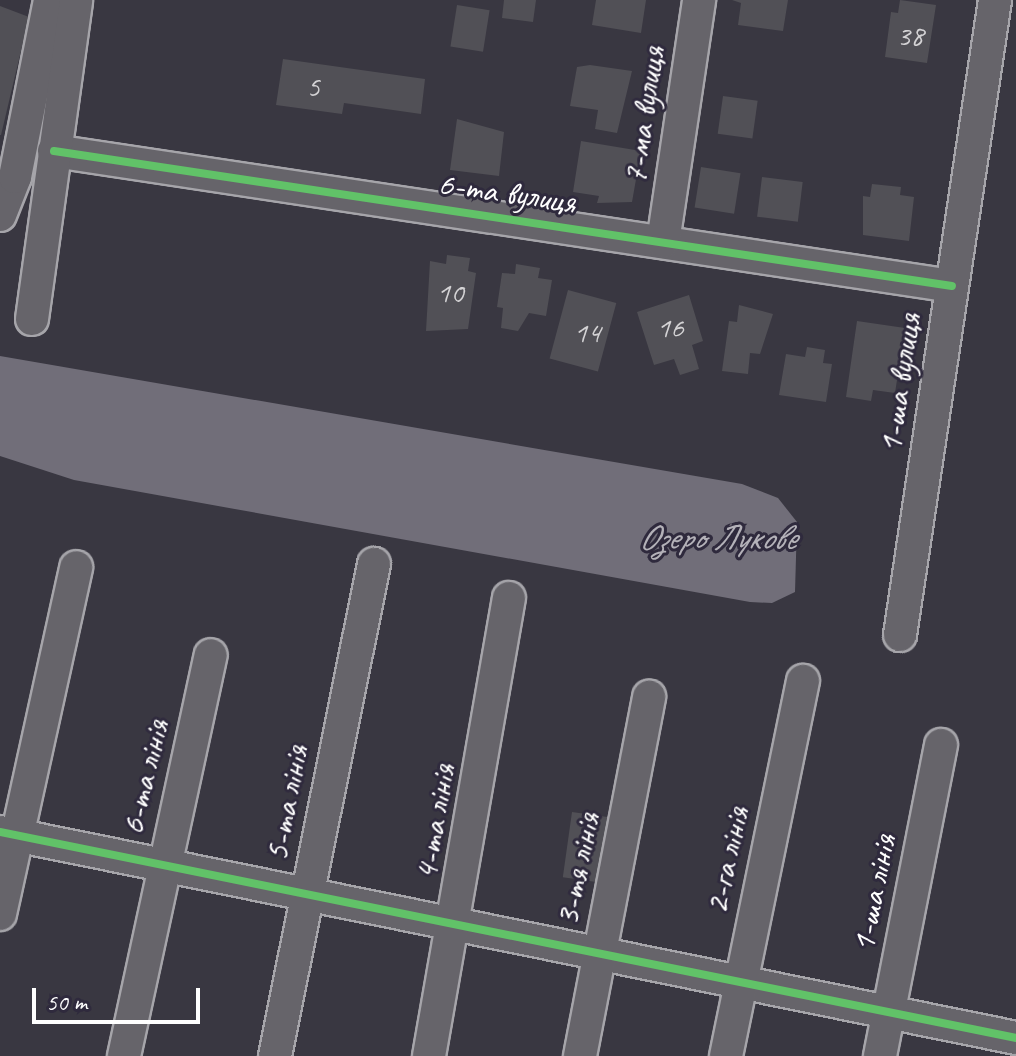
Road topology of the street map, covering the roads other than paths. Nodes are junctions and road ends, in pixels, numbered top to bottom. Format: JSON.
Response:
{"nodes":[{"id":1,"x":50,"y":0,"type":"edge"},
{"id":2,"x":76,"y":0,"type":"edge"},
{"id":3,"x":699,"y":0,"type":"edge"},
{"id":4,"x":995,"y":0,"type":"edge"},
{"id":5,"x":54,"y":151,"type":"junction"},
{"id":6,"x":0,"y":215,"type":"edge"},
{"id":7,"x":663,"y":242,"type":"junction"},
{"id":8,"x":952,"y":286,"type":"junction"},
{"id":9,"x":32,"y":319,"type":"dead end"},
{"id":10,"x":374,"y":564,"type":"dead end"},
{"id":11,"x":76,"y":567,"type":"dead end"},
{"id":12,"x":509,"y":598,"type":"dead end"},
{"id":13,"x":900,"y":635,"type":"dead end"},
{"id":14,"x":211,"y":655,"type":"dead end"},
{"id":15,"x":803,"y":681,"type":"dead end"},
{"id":16,"x":649,"y":697,"type":"dead end"},
{"id":17,"x":941,"y":745,"type":"dead end"},
{"id":18,"x":8,"y":833,"type":"edge"},
{"id":19,"x":163,"y":866,"type":"junction"},
{"id":20,"x":307,"y":898,"type":"junction"},
{"id":21,"x":0,"y":914,"type":"edge"},
{"id":22,"x":455,"y":927,"type":"junction"},
{"id":23,"x":599,"y":956,"type":"junction"},
{"id":24,"x":739,"y":984,"type":"junction"},
{"id":25,"x":888,"y":1014,"type":"junction"},
{"id":26,"x":1016,"y":1038,"type":"edge"},
{"id":27,"x":124,"y":1056,"type":"edge"},
{"id":28,"x":275,"y":1056,"type":"edge"},
{"id":29,"x":429,"y":1056,"type":"edge"},
{"id":30,"x":580,"y":1056,"type":"edge"},
{"id":31,"x":726,"y":1056,"type":"edge"},
{"id":32,"x":880,"y":1056,"type":"edge"}],
"edges":[{"from":1,"to":6,"type":"street"},
{"from":2,"to":5,"type":"street"},
{"from":3,"to":7,"type":"street","name":"7-ма вулиця"},
{"from":4,"to":8,"type":"street","name":"1-ша вулиця"},
{"from":5,"to":7,"type":"street","name":"6-та вулиця"},
{"from":5,"to":9,"type":"street"},
{"from":7,"to":8,"type":"street","name":"6-та вулиця"},
{"from":8,"to":13,"type":"street","name":"1-ша вулиця"},
{"from":10,"to":20,"type":"street","name":"5-та лінія"},
{"from":11,"to":18,"type":"street"},
{"from":12,"to":22,"type":"street","name":"4-та лінія"},
{"from":14,"to":19,"type":"street","name":"6-та лінія"},
{"from":15,"to":24,"type":"street","name":"2-га лінія"},
{"from":16,"to":23,"type":"street","name":"3-тя лінія"},
{"from":17,"to":25,"type":"street","name":"1-ша лінія"},
{"from":18,"to":19,"type":"street"},
{"from":18,"to":21,"type":"street"},
{"from":19,"to":20,"type":"street"},
{"from":19,"to":27,"type":"street","name":"6-та лінія"},
{"from":20,"to":22,"type":"street"},
{"from":20,"to":28,"type":"street","name":"5-та лінія"},
{"from":22,"to":23,"type":"street"},
{"from":22,"to":29,"type":"street","name":"4-та лінія"},
{"from":23,"to":24,"type":"street"},
{"from":23,"to":30,"type":"street","name":"3-тя лінія"},
{"from":24,"to":25,"type":"street"},
{"from":24,"to":31,"type":"street","name":"2-га лінія"},
{"from":25,"to":26,"type":"street"},
{"from":25,"to":32,"type":"street","name":"1-ша лінія"}]}
